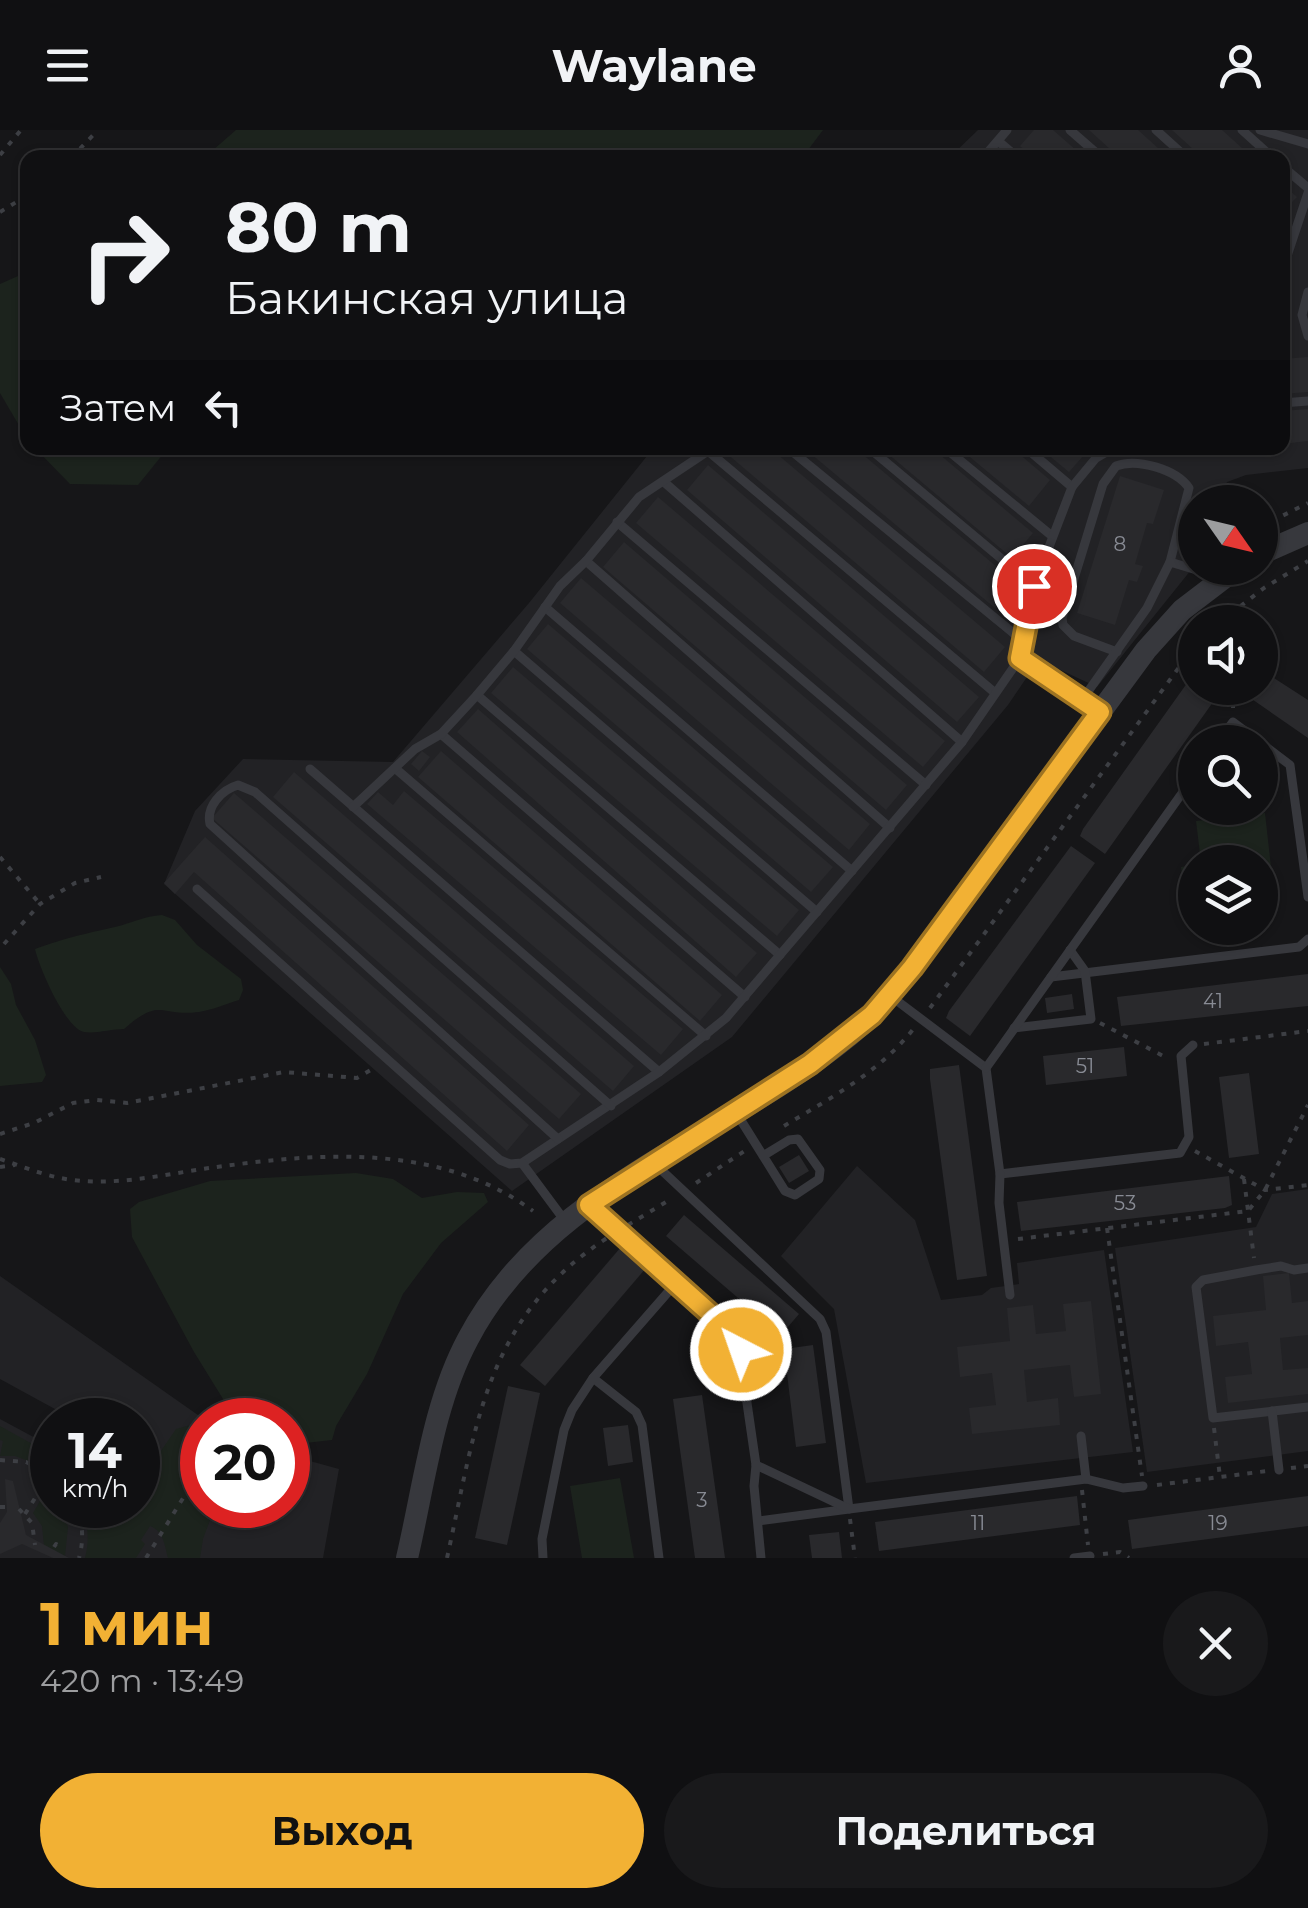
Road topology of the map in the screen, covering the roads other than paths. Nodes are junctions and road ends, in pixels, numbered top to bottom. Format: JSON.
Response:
{"nodes":[{"id":1,"x":1007,"y":130,"type":"edge"},
{"id":2,"x":1070,"y":130,"type":"edge"},
{"id":3,"x":1156,"y":130,"type":"edge"},
{"id":4,"x":1242,"y":130,"type":"edge"},
{"id":5,"x":1260,"y":130,"type":"edge"},
{"id":6,"x":998,"y":140,"type":"junction"},
{"id":7,"x":1308,"y":144,"type":"edge"},
{"id":8,"x":990,"y":150,"type":"edge"},
{"id":9,"x":1009,"y":150,"type":"edge"},
{"id":10,"x":1093,"y":150,"type":"edge"},
{"id":11,"x":1178,"y":150,"type":"edge"},
{"id":12,"x":1264,"y":150,"type":"edge"},
{"id":13,"x":1308,"y":191,"type":"edge"},
{"id":14,"x":1292,"y":249,"type":"joint"},
{"id":15,"x":1290,"y":253,"type":"edge"},
{"id":16,"x":1308,"y":292,"type":"edge"},
{"id":17,"x":1308,"y":336,"type":"edge"},
{"id":18,"x":702,"y":455,"type":"edge"},
{"id":19,"x":717,"y":455,"type":"edge"},
{"id":20,"x":797,"y":455,"type":"edge"},
{"id":21,"x":877,"y":455,"type":"edge"},
{"id":22,"x":954,"y":455,"type":"edge"},
{"id":23,"x":1034,"y":455,"type":"edge"},
{"id":24,"x":1100,"y":455,"type":"edge"},
{"id":25,"x":664,"y":482,"type":"junction"},
{"id":26,"x":1072,"y":486,"type":"junction"},
{"id":27,"x":617,"y":522,"type":"junction"},
{"id":28,"x":1308,"y":533,"type":"edge"},
{"id":29,"x":1052,"y":536,"type":"junction"},
{"id":30,"x":1278,"y":546,"type":"edge"},
{"id":31,"x":586,"y":561,"type":"junction"},
{"id":32,"x":1170,"y":562,"type":"junction"},
{"id":33,"x":1178,"y":563,"type":"edge"},
{"id":34,"x":1216,"y":585,"type":"edge"},
{"id":35,"x":1034,"y":586,"type":"junction"},
{"id":36,"x":545,"y":607,"type":"junction"},
{"id":37,"x":1023,"y":641,"type":"junction"},
{"id":38,"x":514,"y":651,"type":"junction"},
{"id":39,"x":1116,"y":652,"type":"junction"},
{"id":40,"x":1020,"y":658,"type":"junction"},
{"id":41,"x":994,"y":692,"type":"junction"},
{"id":42,"x":477,"y":696,"type":"junction"},
{"id":43,"x":1091,"y":706,"type":"junction"},
{"id":44,"x":441,"y":734,"type":"junction"},
{"id":45,"x":962,"y":742,"type":"junction"},
{"id":46,"x":1278,"y":756,"type":"edge"},
{"id":47,"x":310,"y":769,"type":"dead end"},
{"id":48,"x":396,"y":769,"type":"junction"},
{"id":49,"x":926,"y":785,"type":"junction"},
{"id":50,"x":1178,"y":799,"type":"edge"},
{"id":51,"x":354,"y":807,"type":"junction"},
{"id":52,"x":890,"y":828,"type":"junction"},
{"id":53,"x":852,"y":871,"type":"junction"},
{"id":54,"x":197,"y":889,"type":"dead end"},
{"id":55,"x":1308,"y":897,"type":"edge"},
{"id":56,"x":817,"y":912,"type":"junction"},
{"id":57,"x":1308,"y":939,"type":"edge"},
{"id":58,"x":1070,"y":950,"type":"junction"},
{"id":59,"x":780,"y":955,"type":"junction"},
{"id":60,"x":1085,"y":972,"type":"junction"},
{"id":61,"x":1051,"y":977,"type":"junction"},
{"id":62,"x":890,"y":996,"type":"junction"},
{"id":63,"x":745,"y":997,"type":"junction"},
{"id":64,"x":1014,"y":1028,"type":"junction"},
{"id":65,"x":706,"y":1036,"type":"junction"},
{"id":66,"x":1193,"y":1045,"type":"road end"},
{"id":67,"x":986,"y":1068,"type":"junction"},
{"id":68,"x":659,"y":1072,"type":"junction"},
{"id":69,"x":611,"y":1106,"type":"junction"},
{"id":70,"x":735,"y":1112,"type":"junction"},
{"id":71,"x":558,"y":1139,"type":"junction"},
{"id":72,"x":763,"y":1156,"type":"junction"},
{"id":73,"x":522,"y":1163,"type":"junction"},
{"id":74,"x":654,"y":1163,"type":"junction"},
{"id":75,"x":1000,"y":1174,"type":"junction"},
{"id":76,"x":589,"y":1205,"type":"junction"},
{"id":77,"x":566,"y":1222,"type":"junction"},
{"id":78,"x":1308,"y":1268,"type":"edge"},
{"id":79,"x":676,"y":1283,"type":"junction"},
{"id":80,"x":1010,"y":1295,"type":"dead end"},
{"id":81,"x":594,"y":1378,"type":"junction"},
{"id":82,"x":1308,"y":1407,"type":"edge"},
{"id":83,"x":1272,"y":1411,"type":"junction"},
{"id":84,"x":1080,"y":1436,"type":"dead end"},
{"id":85,"x":756,"y":1465,"type":"junction"},
{"id":86,"x":1279,"y":1470,"type":"road end"},
{"id":87,"x":1083,"y":1480,"type":"junction"},
{"id":88,"x":1143,"y":1486,"type":"road end"},
{"id":89,"x":849,"y":1509,"type":"junction"},
{"id":90,"x":758,"y":1521,"type":"junction"},
{"id":91,"x":1090,"y":1556,"type":"edge"},
{"id":92,"x":407,"y":1558,"type":"edge"},
{"id":93,"x":543,"y":1558,"type":"edge"},
{"id":94,"x":659,"y":1558,"type":"edge"},
{"id":95,"x":761,"y":1558,"type":"edge"},
{"id":96,"x":1074,"y":1558,"type":"edge"}],
"edges":[{"from":1,"to":6,"type":"lane"},
{"from":2,"to":10,"type":"lane"},
{"from":3,"to":11,"type":"lane"},
{"from":4,"to":12,"type":"lane"},
{"from":5,"to":7,"type":"lane"},
{"from":6,"to":8,"type":"lane"},
{"from":6,"to":9,"type":"lane"},
{"from":13,"to":14,"type":"lane"},
{"from":14,"to":15,"type":"lane"},
{"from":16,"to":17,"type":"lane"},
{"from":18,"to":25,"type":"lane"},
{"from":19,"to":41,"type":"lane"},
{"from":20,"to":37,"type":"lane"},
{"from":21,"to":35,"type":"lane"},
{"from":22,"to":29,"type":"lane"},
{"from":23,"to":26,"type":"lane"},
{"from":24,"to":26,"type":"lane"},
{"from":25,"to":27,"type":"lane"},
{"from":25,"to":45,"type":"lane"},
{"from":26,"to":29,"type":"lane"},
{"from":27,"to":31,"type":"lane"},
{"from":27,"to":49,"type":"lane"},
{"from":28,"to":30,"type":"street"},
{"from":29,"to":35,"type":"lane"},
{"from":31,"to":36,"type":"lane"},
{"from":31,"to":52,"type":"lane"},
{"from":32,"to":33,"type":"lane"},
{"from":32,"to":39,"type":"lane"},
{"from":32,"to":39,"type":"lane"},
{"from":34,"to":43,"type":"street"},
{"from":35,"to":37,"type":"lane"},
{"from":36,"to":38,"type":"lane"},
{"from":36,"to":53,"type":"lane"},
{"from":37,"to":40,"type":"lane"},
{"from":38,"to":42,"type":"lane"},
{"from":38,"to":56,"type":"lane"},
{"from":39,"to":43,"type":"lane"},
{"from":40,"to":41,"type":"lane"},
{"from":40,"to":43,"type":"lane"},
{"from":41,"to":45,"type":"lane"},
{"from":42,"to":44,"type":"lane"},
{"from":42,"to":59,"type":"lane"},
{"from":43,"to":62,"type":"street"},
{"from":44,"to":48,"type":"lane"},
{"from":44,"to":63,"type":"lane"},
{"from":45,"to":49,"type":"lane"},
{"from":46,"to":55,"type":"lane"},
{"from":47,"to":51,"type":"lane"},
{"from":48,"to":51,"type":"lane"},
{"from":48,"to":65,"type":"lane"},
{"from":49,"to":52,"type":"lane"},
{"from":50,"to":58,"type":"lane"},
{"from":51,"to":68,"type":"lane"},
{"from":52,"to":53,"type":"lane"},
{"from":53,"to":56,"type":"lane"},
{"from":54,"to":73,"type":"lane"},
{"from":56,"to":59,"type":"lane"},
{"from":57,"to":60,"type":"lane"},
{"from":58,"to":60,"type":"lane"},
{"from":58,"to":61,"type":"lane"},
{"from":59,"to":63,"type":"lane"},
{"from":60,"to":61,"type":"lane"},
{"from":60,"to":64,"type":"lane"},
{"from":61,"to":64,"type":"lane"},
{"from":62,"to":67,"type":"lane"},
{"from":62,"to":70,"type":"street"},
{"from":63,"to":65,"type":"lane"},
{"from":64,"to":67,"type":"lane"},
{"from":65,"to":68,"type":"lane"},
{"from":66,"to":75,"type":"lane"},
{"from":67,"to":75,"type":"lane"},
{"from":68,"to":69,"type":"lane"},
{"from":69,"to":71,"type":"lane"},
{"from":69,"to":71,"type":"lane"},
{"from":70,"to":72,"type":"lane"},
{"from":70,"to":74,"type":"street"},
{"from":71,"to":73,"type":"lane"},
{"from":72,"to":72,"type":"lane"},
{"from":73,"to":77,"type":"lane"},
{"from":74,"to":76,"type":"street"},
{"from":74,"to":89,"type":"lane"},
{"from":75,"to":80,"type":"lane"},
{"from":76,"to":77,"type":"street"},
{"from":76,"to":79,"type":"lane"},
{"from":77,"to":92,"type":"street"},
{"from":78,"to":83,"type":"lane"},
{"from":79,"to":81,"type":"lane"},
{"from":79,"to":85,"type":"lane"},
{"from":81,"to":93,"type":"lane"},
{"from":81,"to":94,"type":"lane"},
{"from":82,"to":83,"type":"lane"},
{"from":83,"to":86,"type":"lane"},
{"from":84,"to":87,"type":"lane"},
{"from":85,"to":89,"type":"lane"},
{"from":85,"to":90,"type":"lane"},
{"from":87,"to":88,"type":"lane"},
{"from":87,"to":89,"type":"lane"},
{"from":89,"to":90,"type":"lane"},
{"from":90,"to":95,"type":"lane"},
{"from":91,"to":96,"type":"lane"}]}
